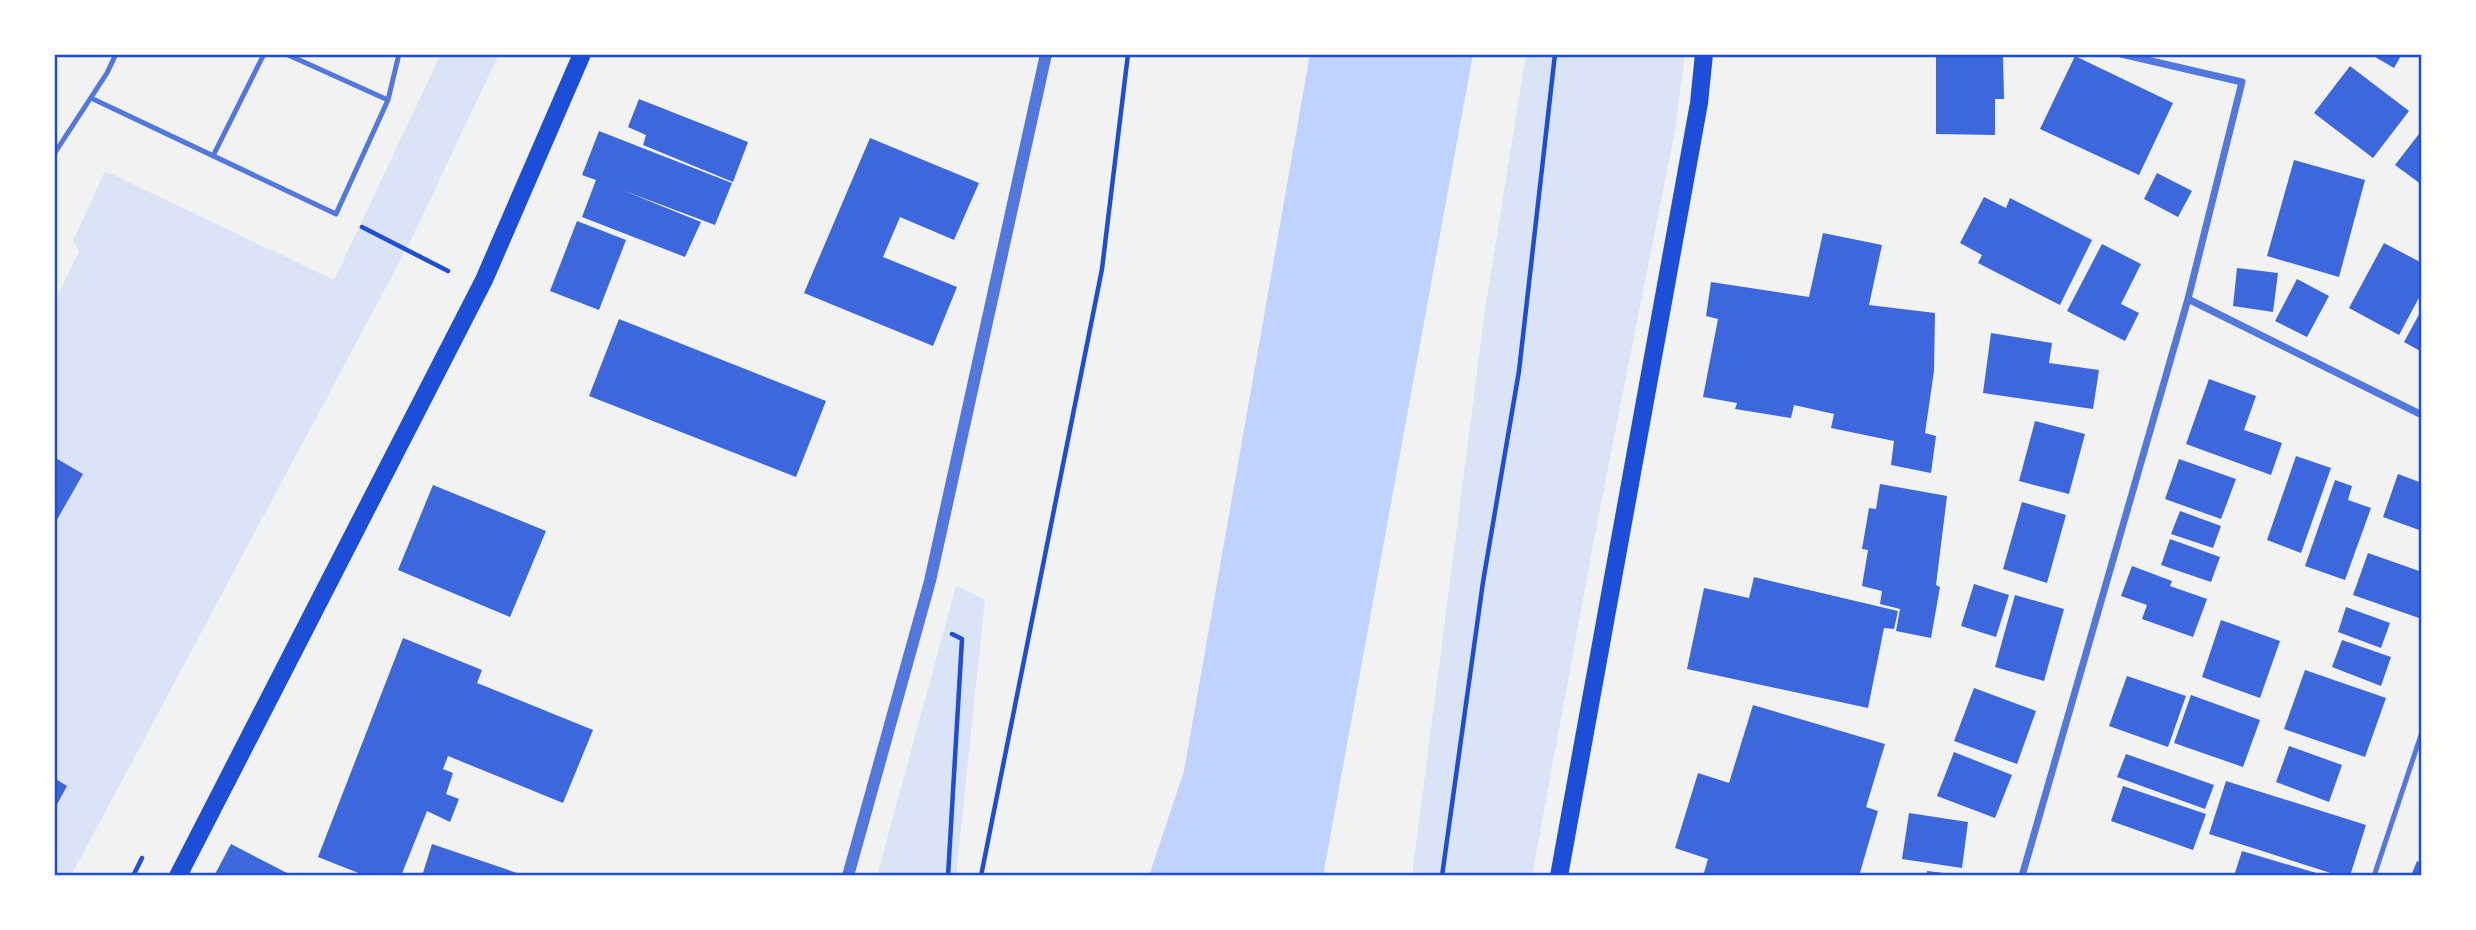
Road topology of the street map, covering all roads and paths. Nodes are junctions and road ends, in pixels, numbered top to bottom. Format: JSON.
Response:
{"nodes":[{"id":1,"x":117,"y":54,"type":"edge"},
{"id":2,"x":264,"y":54,"type":"edge"},
{"id":3,"x":286,"y":54,"type":"edge"},
{"id":4,"x":399,"y":54,"type":"edge"},
{"id":5,"x":582,"y":54,"type":"edge"},
{"id":6,"x":1046,"y":54,"type":"edge"},
{"id":7,"x":1128,"y":54,"type":"edge"},
{"id":8,"x":1555,"y":54,"type":"edge"},
{"id":9,"x":1704,"y":54,"type":"edge"},
{"id":10,"x":2121,"y":54,"type":"edge"},
{"id":11,"x":91,"y":98,"type":"junction"},
{"id":12,"x":388,"y":100,"type":"junction"},
{"id":13,"x":54,"y":154,"type":"edge"},
{"id":14,"x":213,"y":156,"type":"junction"},
{"id":15,"x":336,"y":214,"type":"junction"},
{"id":16,"x":484,"y":280,"type":"junction"},
{"id":17,"x":2188,"y":299,"type":"junction"},
{"id":18,"x":2422,"y":415,"type":"edge"},
{"id":19,"x":920,"y":617,"type":"junction"},
{"id":20,"x":2422,"y":732,"type":"edge"},
{"id":21,"x":178,"y":876,"type":"edge"},
{"id":22,"x":848,"y":876,"type":"edge"},
{"id":23,"x":948,"y":876,"type":"edge"},
{"id":24,"x":981,"y":876,"type":"edge"},
{"id":25,"x":1442,"y":876,"type":"edge"},
{"id":26,"x":1559,"y":876,"type":"edge"},
{"id":27,"x":2022,"y":876,"type":"edge"},
{"id":28,"x":2374,"y":876,"type":"edge"}],
"edges":[{"from":1,"to":11,"type":"lane"},
{"from":2,"to":14,"type":"lane"},
{"from":3,"to":12,"type":"lane"},
{"from":4,"to":12,"type":"lane"},
{"from":5,"to":16,"type":"main road"},
{"from":6,"to":19,"type":"street"},
{"from":7,"to":24,"type":"path"},
{"from":8,"to":25,"type":"path"},
{"from":9,"to":26,"type":"main road"},
{"from":10,"to":17,"type":"street"},
{"from":11,"to":13,"type":"lane"},
{"from":11,"to":14,"type":"lane"},
{"from":12,"to":15,"type":"lane"},
{"from":14,"to":15,"type":"lane"},
{"from":15,"to":16,"type":"path"},
{"from":16,"to":21,"type":"main road"},
{"from":17,"to":18,"type":"street"},
{"from":17,"to":27,"type":"street"},
{"from":19,"to":22,"type":"street"},
{"from":19,"to":23,"type":"path"},
{"from":20,"to":28,"type":"lane"}]}
